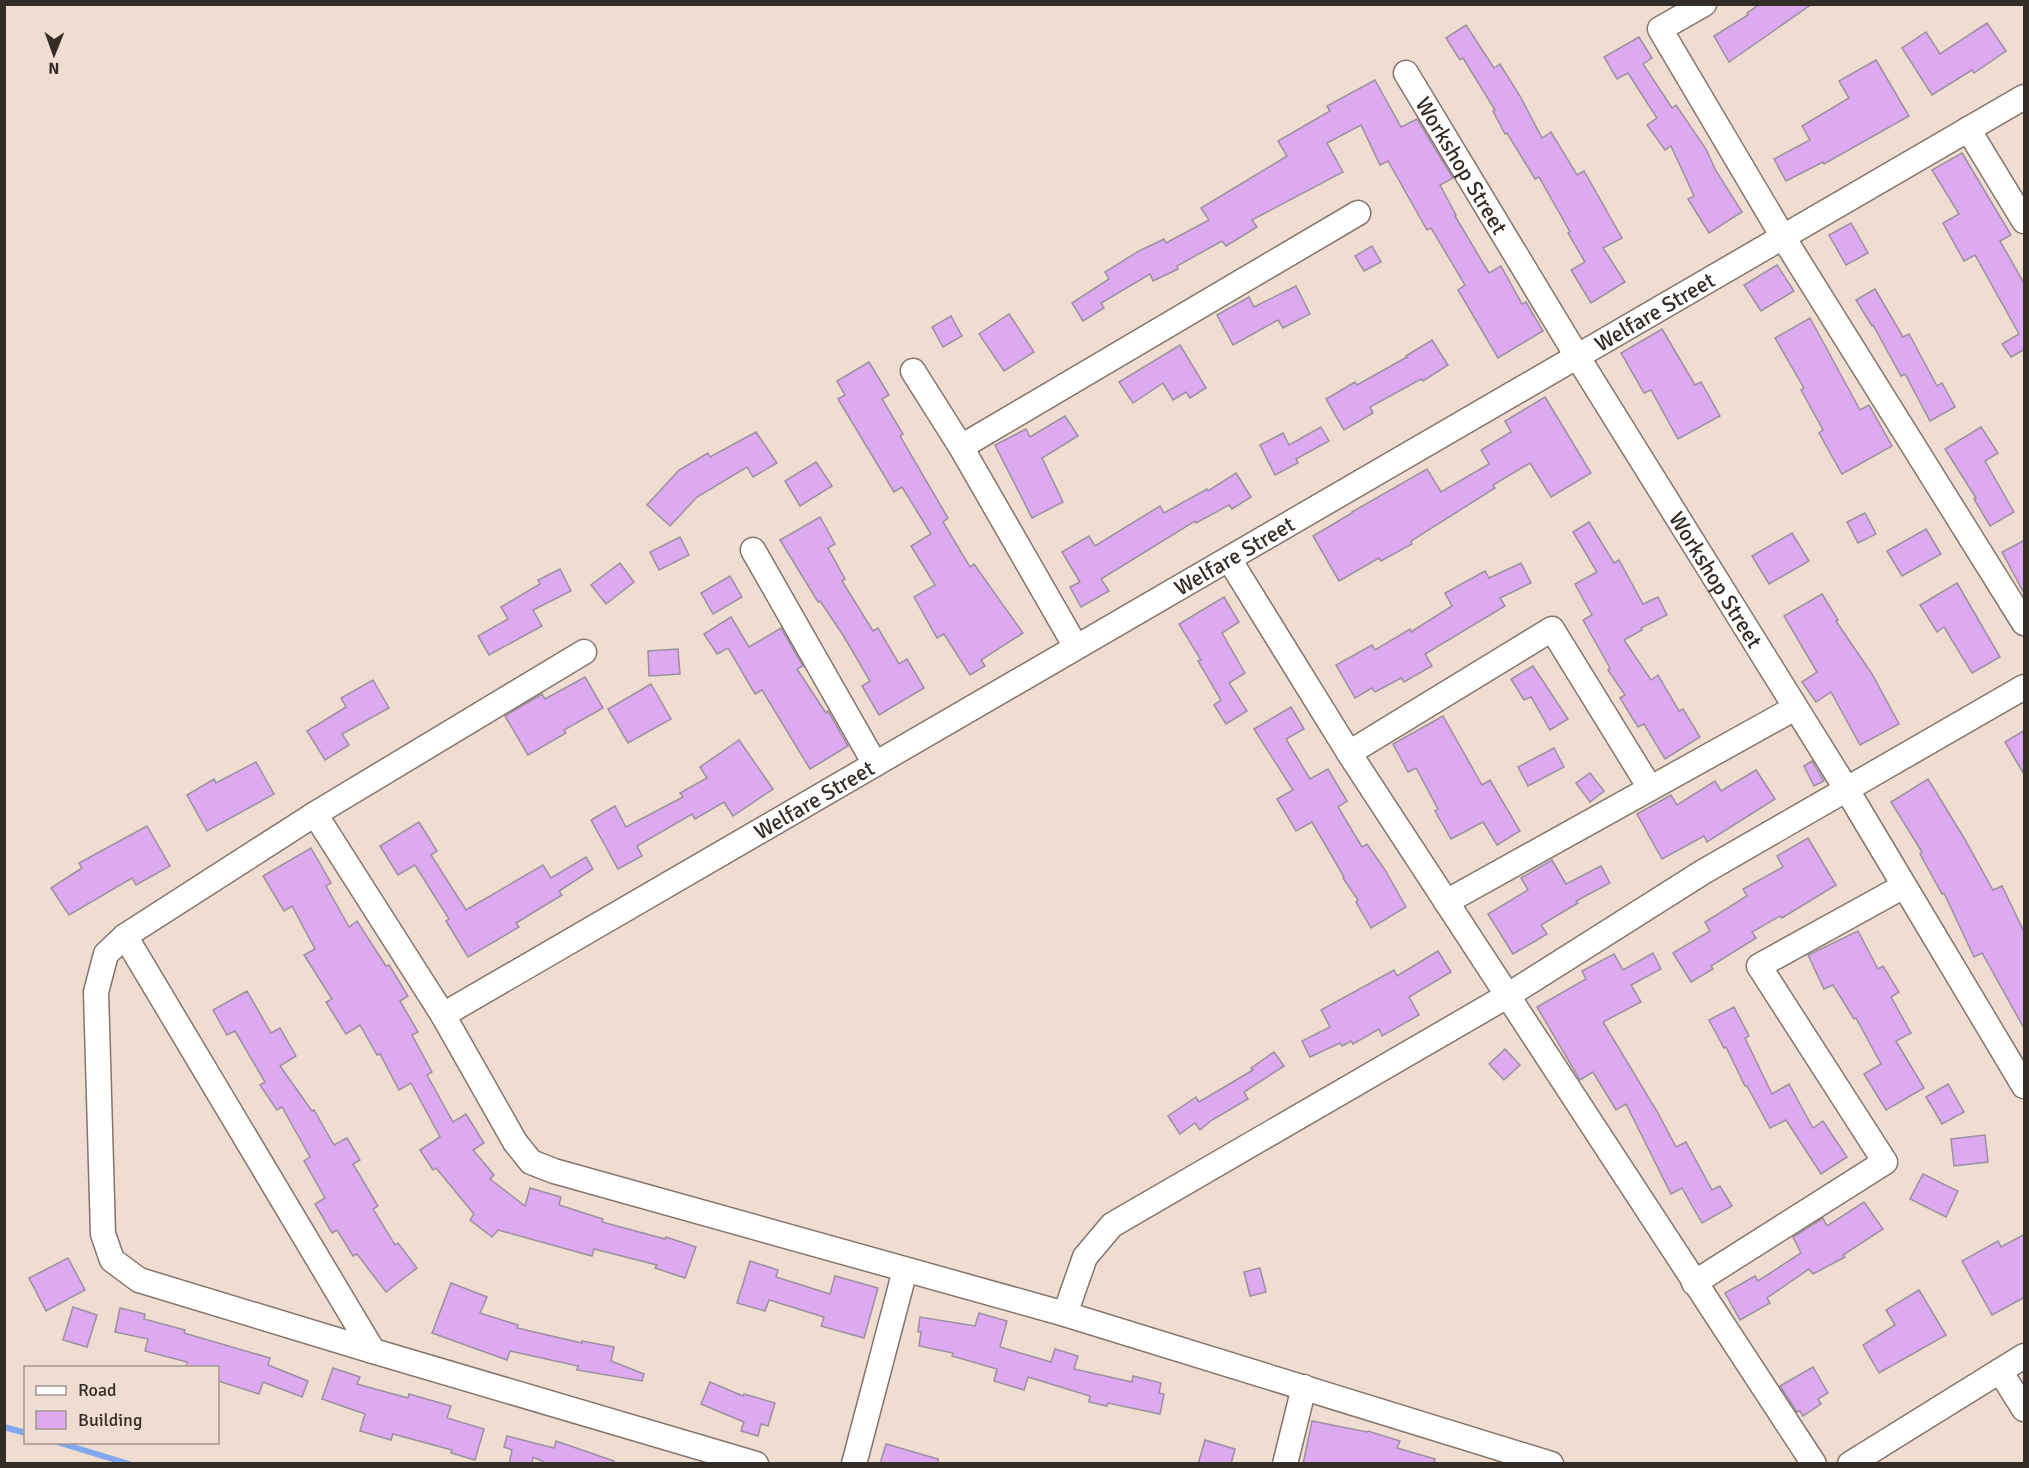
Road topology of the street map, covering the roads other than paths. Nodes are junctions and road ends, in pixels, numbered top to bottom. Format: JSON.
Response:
{"nodes":[{"id":1,"x":1704,"y":4,"type":"edge"},
{"id":2,"x":1406,"y":73,"type":"dead end"},
{"id":3,"x":2025,"y":97,"type":"edge"},
{"id":4,"x":1968,"y":129,"type":"junction"},
{"id":5,"x":1358,"y":213,"type":"dead end"},
{"id":6,"x":2025,"y":221,"type":"edge"},
{"id":7,"x":1783,"y":237,"type":"junction"},
{"id":8,"x":1577,"y":356,"type":"junction"},
{"id":9,"x":913,"y":371,"type":"dead end"},
{"id":10,"x":961,"y":447,"type":"junction"},
{"id":11,"x":753,"y":550,"type":"dead end"},
{"id":12,"x":1228,"y":559,"type":"junction"},
{"id":13,"x":2025,"y":623,"type":"edge"},
{"id":14,"x":1076,"y":647,"type":"junction"},
{"id":15,"x":584,"y":652,"type":"dead end"},
{"id":16,"x":2025,"y":687,"type":"edge"},
{"id":17,"x":1795,"y":708,"type":"junction"},
{"id":18,"x":1349,"y":753,"type":"junction"},
{"id":19,"x":875,"y":764,"type":"junction"},
{"id":20,"x":1650,"y":788,"type":"junction"},
{"id":21,"x":1847,"y":790,"type":"junction"},
{"id":22,"x":315,"y":814,"type":"junction"},
{"id":23,"x":1905,"y":886,"type":"junction"},
{"id":24,"x":1446,"y":903,"type":"junction"},
{"id":25,"x":125,"y":936,"type":"junction"},
{"id":26,"x":1507,"y":996,"type":"junction"},
{"id":27,"x":443,"y":1015,"type":"junction"},
{"id":28,"x":2025,"y":1086,"type":"edge"},
{"id":29,"x":905,"y":1270,"type":"junction"},
{"id":30,"x":1694,"y":1283,"type":"junction"},
{"id":31,"x":1065,"y":1314,"type":"junction"},
{"id":32,"x":373,"y":1351,"type":"junction"},
{"id":33,"x":2025,"y":1356,"type":"edge"},
{"id":34,"x":2000,"y":1371,"type":"junction"},
{"id":35,"x":1304,"y":1387,"type":"junction"},
{"id":36,"x":2025,"y":1410,"type":"edge"},
{"id":37,"x":756,"y":1464,"type":"edge"},
{"id":38,"x":854,"y":1464,"type":"edge"},
{"id":39,"x":1285,"y":1464,"type":"edge"},
{"id":40,"x":1551,"y":1464,"type":"edge"},
{"id":41,"x":1814,"y":1464,"type":"edge"},
{"id":42,"x":1850,"y":1464,"type":"edge"}],
"edges":[{"from":1,"to":7,"type":"street"},
{"from":2,"to":8,"type":"street","name":"Workshop Street"},
{"from":3,"to":4,"type":"street","name":"Welfare Street"},
{"from":4,"to":6,"type":"street"},
{"from":4,"to":7,"type":"street","name":"Welfare Street"},
{"from":5,"to":10,"type":"street"},
{"from":7,"to":8,"type":"street","name":"Welfare Street"},
{"from":7,"to":13,"type":"street"},
{"from":8,"to":12,"type":"street","name":"Welfare Street"},
{"from":8,"to":17,"type":"street","name":"Workshop Street"},
{"from":9,"to":10,"type":"street"},
{"from":10,"to":14,"type":"street"},
{"from":11,"to":19,"type":"street"},
{"from":12,"to":14,"type":"street","name":"Welfare Street"},
{"from":12,"to":18,"type":"street"},
{"from":14,"to":19,"type":"street","name":"Welfare Street"},
{"from":15,"to":22,"type":"street"},
{"from":16,"to":21,"type":"street"},
{"from":17,"to":20,"type":"street"},
{"from":17,"to":21,"type":"street","name":"Workshop Street"},
{"from":18,"to":20,"type":"street"},
{"from":18,"to":24,"type":"street"},
{"from":19,"to":27,"type":"street","name":"Welfare Street"},
{"from":20,"to":24,"type":"street"},
{"from":21,"to":23,"type":"street","name":"Workshop Street"},
{"from":21,"to":26,"type":"street"},
{"from":22,"to":25,"type":"street"},
{"from":22,"to":27,"type":"street"},
{"from":23,"to":28,"type":"street","name":"Workshop Street"},
{"from":23,"to":30,"type":"street"},
{"from":24,"to":26,"type":"street"},
{"from":25,"to":32,"type":"street"},
{"from":25,"to":32,"type":"street"},
{"from":26,"to":30,"type":"street"},
{"from":26,"to":31,"type":"street"},
{"from":27,"to":29,"type":"street"},
{"from":29,"to":31,"type":"street"},
{"from":29,"to":38,"type":"street"},
{"from":30,"to":41,"type":"street"},
{"from":31,"to":35,"type":"street"},
{"from":32,"to":37,"type":"street"},
{"from":33,"to":34,"type":"street"},
{"from":34,"to":36,"type":"street"},
{"from":34,"to":42,"type":"street"},
{"from":35,"to":39,"type":"street"},
{"from":35,"to":40,"type":"street"}]}
